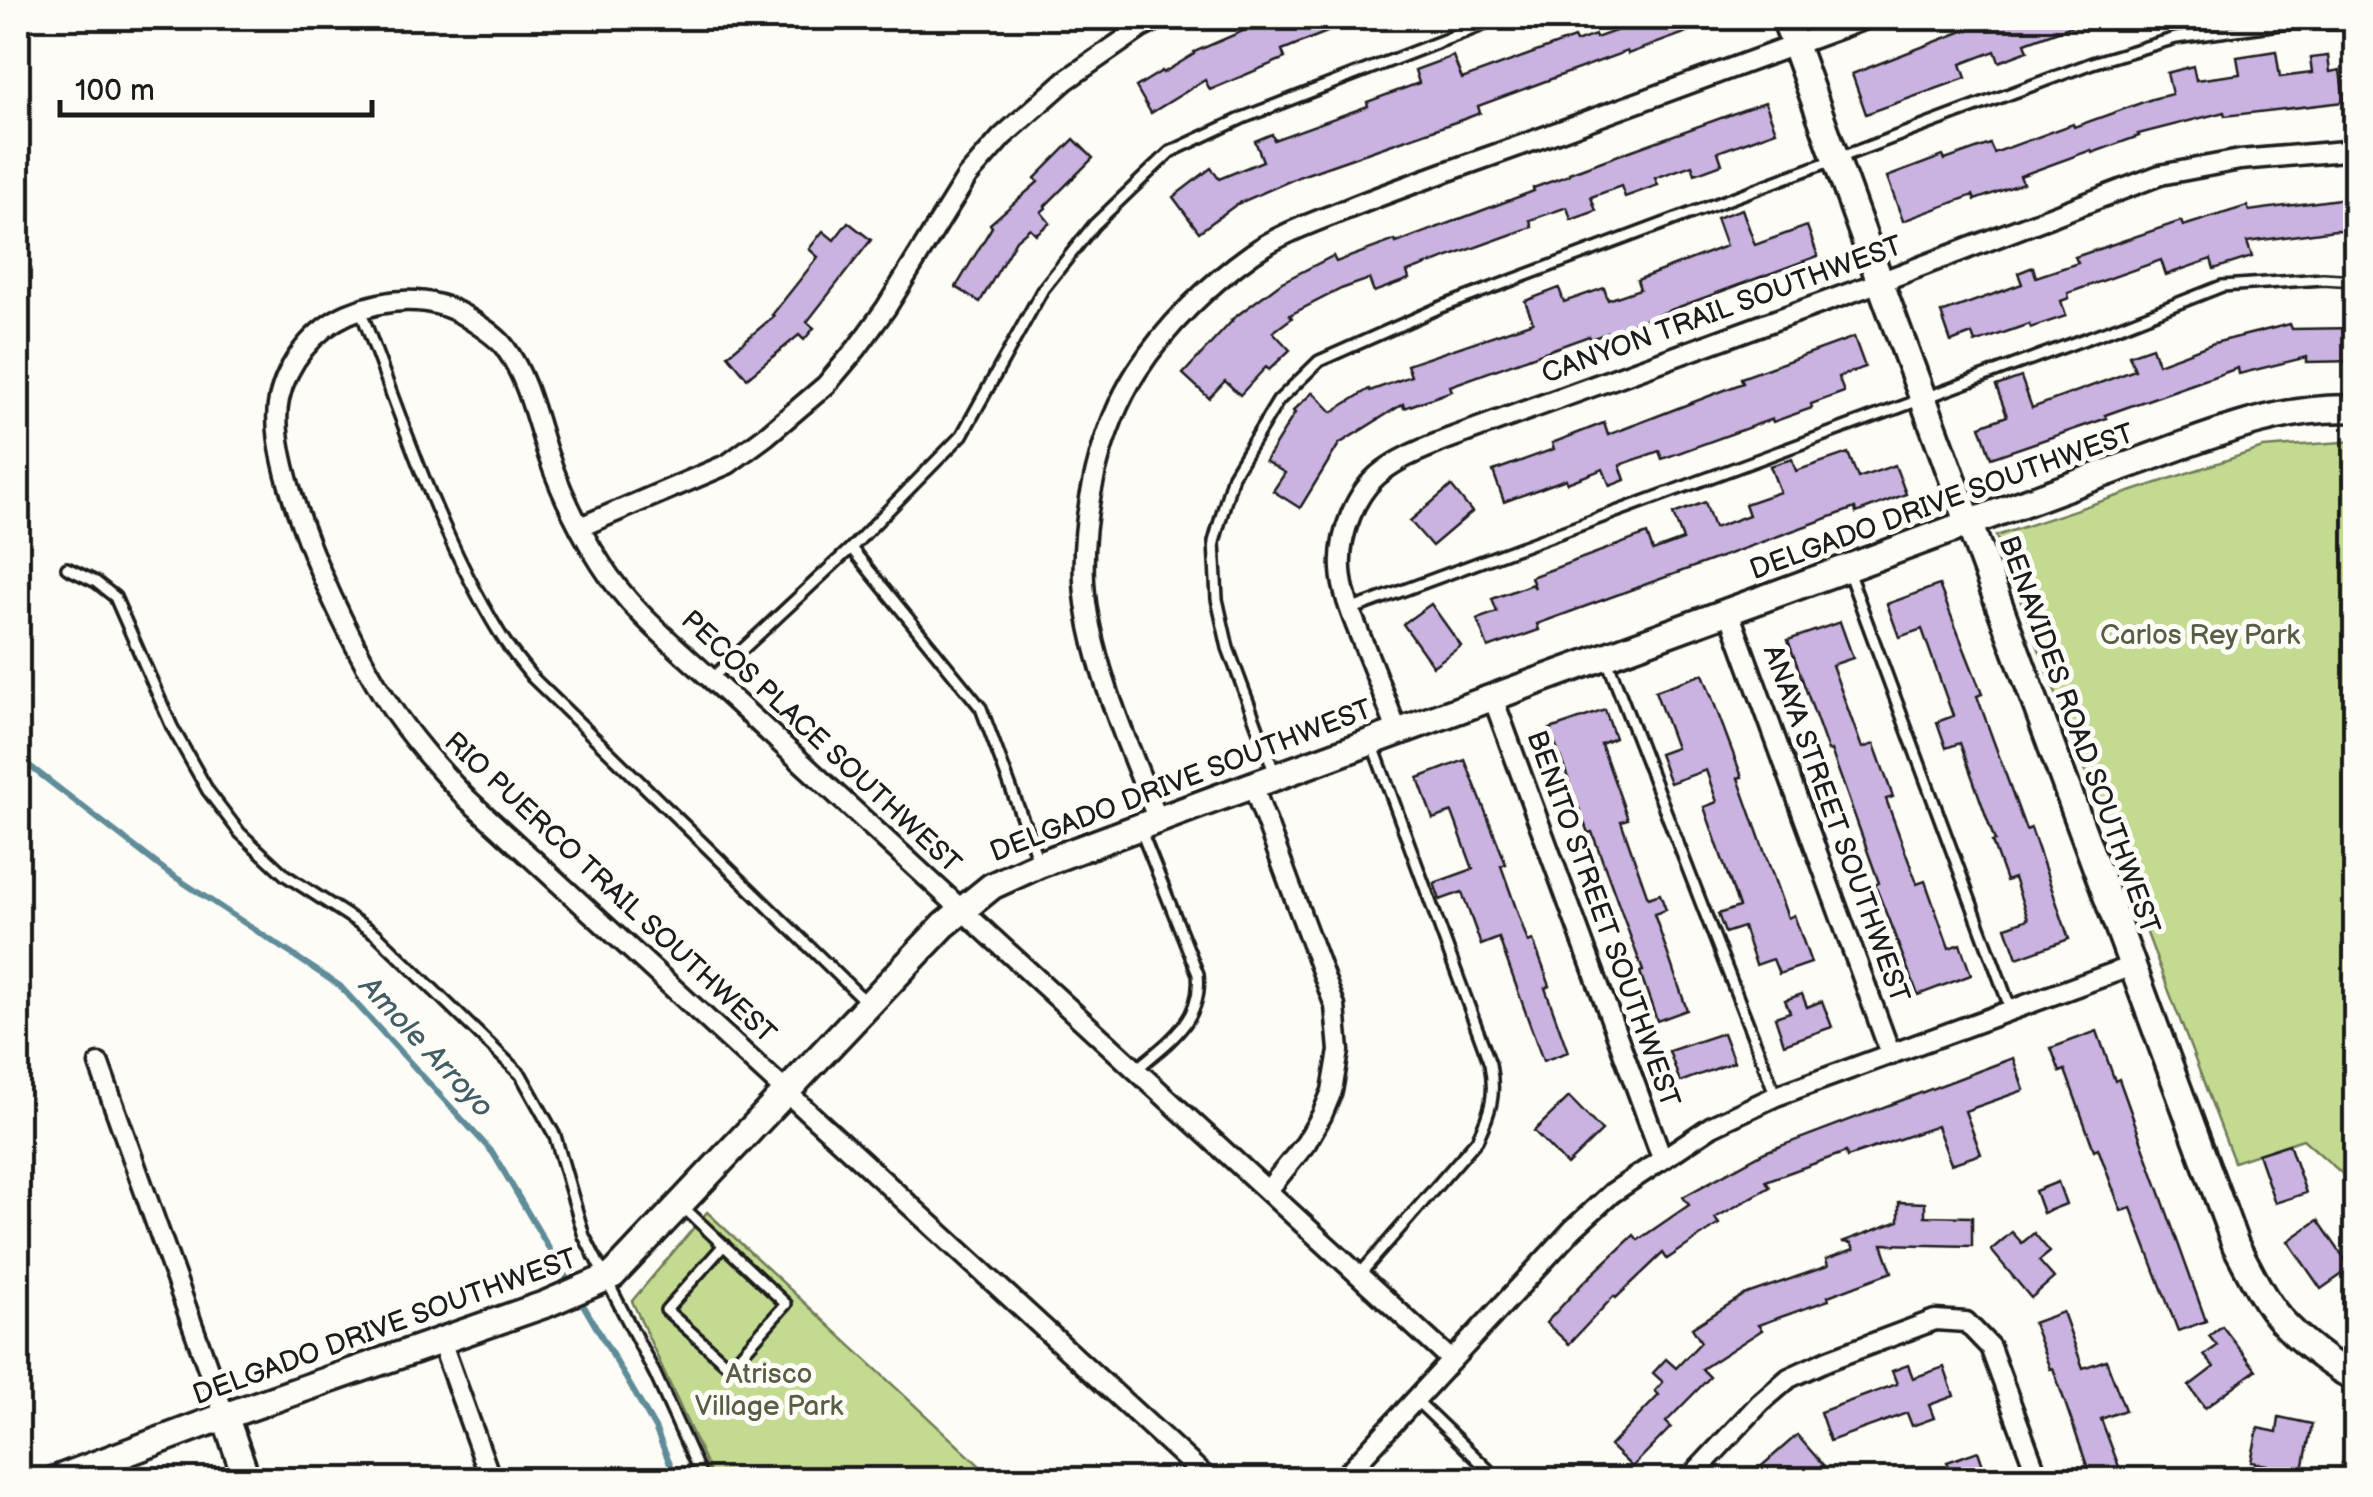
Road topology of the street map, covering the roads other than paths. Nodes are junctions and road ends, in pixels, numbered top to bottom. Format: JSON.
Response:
{"nodes":[{"id":1,"x":1161,"y":18,"type":"edge"},
{"id":2,"x":1501,"y":18,"type":"edge"},
{"id":3,"x":1786,"y":18,"type":"edge"},
{"id":4,"x":1868,"y":18,"type":"edge"},
{"id":5,"x":2356,"y":24,"type":"edge"},
{"id":6,"x":1795,"y":44,"type":"junction"},
{"id":7,"x":2356,"y":150,"type":"edge"},
{"id":8,"x":1836,"y":158,"type":"junction"},
{"id":9,"x":1880,"y":282,"type":"junction"},
{"id":10,"x":2356,"y":282,"type":"edge"},
{"id":11,"x":360,"y":309,"type":"junction"},
{"id":12,"x":505,"y":346,"type":"joint"},
{"id":13,"x":1923,"y":399,"type":"junction"},
{"id":14,"x":2356,"y":408,"type":"edge"},
{"id":15,"x":1968,"y":522,"type":"junction"},
{"id":16,"x":580,"y":527,"type":"junction"},
{"id":17,"x":851,"y":548,"type":"junction"},
{"id":18,"x":67,"y":568,"type":"dead end"},
{"id":19,"x":1847,"y":568,"type":"junction"},
{"id":20,"x":1350,"y":610,"type":"junction"},
{"id":21,"x":1729,"y":612,"type":"junction"},
{"id":22,"x":1606,"y":658,"type":"junction"},
{"id":23,"x":710,"y":679,"type":"junction"},
{"id":24,"x":1493,"y":698,"type":"junction"},
{"id":25,"x":1397,"y":731,"type":"junction"},
{"id":26,"x":1372,"y":740,"type":"junction"},
{"id":27,"x":1264,"y":781,"type":"junction"},
{"id":28,"x":1149,"y":823,"type":"junction"},
{"id":29,"x":1040,"y":864,"type":"junction"},
{"id":30,"x":961,"y":908,"type":"junction"},
{"id":31,"x":2132,"y":966,"type":"junction"},
{"id":32,"x":868,"y":1004,"type":"junction"},
{"id":33,"x":2011,"y":1010,"type":"junction"},
{"id":34,"x":1891,"y":1054,"type":"junction"},
{"id":35,"x":100,"y":1064,"type":"dead end"},
{"id":36,"x":1135,"y":1070,"type":"junction"},
{"id":37,"x":786,"y":1093,"type":"junction"},
{"id":38,"x":1776,"y":1096,"type":"junction"},
{"id":39,"x":1662,"y":1158,"type":"junction"},
{"id":40,"x":1268,"y":1190,"type":"junction"},
{"id":41,"x":681,"y":1205,"type":"junction"},
{"id":42,"x":724,"y":1245,"type":"junction"},
{"id":43,"x":1360,"y":1274,"type":"junction"},
{"id":44,"x":609,"y":1277,"type":"junction"},
{"id":45,"x":441,"y":1341,"type":"junction"},
{"id":46,"x":1450,"y":1359,"type":"junction"},
{"id":47,"x":2356,"y":1378,"type":"edge"},
{"id":48,"x":1414,"y":1399,"type":"junction"},
{"id":49,"x":225,"y":1416,"type":"junction"},
{"id":50,"x":2356,"y":1468,"type":"edge"},
{"id":51,"x":54,"y":1480,"type":"edge"},
{"id":52,"x":247,"y":1480,"type":"edge"},
{"id":53,"x":491,"y":1480,"type":"edge"},
{"id":54,"x":703,"y":1480,"type":"edge"},
{"id":55,"x":1210,"y":1480,"type":"edge"},
{"id":56,"x":1340,"y":1480,"type":"edge"},
{"id":57,"x":1499,"y":1480,"type":"edge"},
{"id":58,"x":1688,"y":1480,"type":"edge"},
{"id":59,"x":2039,"y":1480,"type":"edge"},
{"id":60,"x":2352,"y":1480,"type":"edge"}],
"edges":[{"from":1,"to":16,"type":"street"},
{"from":2,"to":17,"type":"lane"},
{"from":3,"to":6,"type":"street","name":"BENAVIDES ROAD SOUTHWEST"},
{"from":4,"to":6,"type":"street"},
{"from":5,"to":8,"type":"lane"},
{"from":6,"to":8,"type":"street","name":"BENAVIDES ROAD SOUTHWEST"},
{"from":6,"to":28,"type":"street"},
{"from":7,"to":9,"type":"street","name":"CANYON TRAIL SOUTHWEST"},
{"from":8,"to":9,"type":"street","name":"BENAVIDES ROAD SOUTHWEST"},
{"from":8,"to":27,"type":"lane"},
{"from":9,"to":13,"type":"street","name":"BENAVIDES ROAD SOUTHWEST"},
{"from":9,"to":20,"type":"street","name":"CANYON TRAIL SOUTHWEST"},
{"from":10,"to":13,"type":"lane"},
{"from":11,"to":12,"type":"street","name":"RIO PUERCO TRAIL SOUTHWEST"},
{"from":11,"to":32,"type":"lane"},
{"from":11,"to":37,"type":"street","name":"RIO PUERCO TRAIL SOUTHWEST"},
{"from":12,"to":16,"type":"street","name":"PECOS PLACE SOUTHWEST"},
{"from":13,"to":15,"type":"street","name":"BENAVIDES ROAD SOUTHWEST"},
{"from":13,"to":20,"type":"lane"},
{"from":14,"to":15,"type":"street","name":"DELGADO DRIVE SOUTHWEST"},
{"from":15,"to":19,"type":"street","name":"DELGADO DRIVE SOUTHWEST"},
{"from":15,"to":31,"type":"street","name":"BENAVIDES ROAD SOUTHWEST"},
{"from":16,"to":23,"type":"street","name":"PECOS PLACE SOUTHWEST"},
{"from":17,"to":23,"type":"lane"},
{"from":17,"to":29,"type":"lane"},
{"from":18,"to":44,"type":"lane"},
{"from":19,"to":21,"type":"street","name":"DELGADO DRIVE SOUTHWEST"},
{"from":19,"to":33,"type":"lane"},
{"from":20,"to":25,"type":"street","name":"CANYON TRAIL SOUTHWEST"},
{"from":21,"to":22,"type":"street","name":"DELGADO DRIVE SOUTHWEST"},
{"from":21,"to":34,"type":"street","name":"ANAYA STREET SOUTHWEST"},
{"from":22,"to":24,"type":"street","name":"DELGADO DRIVE SOUTHWEST"},
{"from":22,"to":38,"type":"lane"},
{"from":23,"to":30,"type":"street","name":"PECOS PLACE SOUTHWEST"},
{"from":24,"to":25,"type":"street","name":"DELGADO DRIVE SOUTHWEST"},
{"from":24,"to":39,"type":"street","name":"BENITO STREET SOUTHWEST"},
{"from":25,"to":26,"type":"street","name":"DELGADO DRIVE SOUTHWEST"},
{"from":26,"to":27,"type":"street","name":"DELGADO DRIVE SOUTHWEST"},
{"from":26,"to":43,"type":"lane"},
{"from":27,"to":28,"type":"street","name":"DELGADO DRIVE SOUTHWEST"},
{"from":27,"to":40,"type":"street"},
{"from":28,"to":29,"type":"street","name":"DELGADO DRIVE SOUTHWEST"},
{"from":28,"to":36,"type":"lane"},
{"from":29,"to":30,"type":"street","name":"DELGADO DRIVE SOUTHWEST"},
{"from":30,"to":32,"type":"street","name":"DELGADO DRIVE SOUTHWEST"},
{"from":30,"to":36,"type":"street","name":"PECOS PLACE SOUTHWEST"},
{"from":31,"to":33,"type":"street"},
{"from":31,"to":47,"type":"street","name":"BENAVIDES ROAD SOUTHWEST"},
{"from":32,"to":37,"type":"street","name":"DELGADO DRIVE SOUTHWEST"},
{"from":33,"to":34,"type":"street"},
{"from":34,"to":38,"type":"street"},
{"from":35,"to":49,"type":"street"},
{"from":36,"to":40,"type":"street","name":"PECOS PLACE SOUTHWEST"},
{"from":37,"to":41,"type":"street","name":"DELGADO DRIVE SOUTHWEST"},
{"from":37,"to":55,"type":"street","name":"RIO PUERCO TRAIL SOUTHWEST"},
{"from":38,"to":39,"type":"street"},
{"from":39,"to":46,"type":"street"},
{"from":40,"to":43,"type":"street","name":"PECOS PLACE SOUTHWEST"},
{"from":41,"to":42,"type":"lane"},
{"from":41,"to":44,"type":"street","name":"DELGADO DRIVE SOUTHWEST"},
{"from":42,"to":42,"type":"lane"},
{"from":43,"to":46,"type":"street","name":"PECOS PLACE SOUTHWEST"},
{"from":44,"to":45,"type":"street","name":"DELGADO DRIVE SOUTHWEST"},
{"from":44,"to":54,"type":"lane"},
{"from":45,"to":49,"type":"street","name":"DELGADO DRIVE SOUTHWEST"},
{"from":45,"to":53,"type":"street"},
{"from":46,"to":48,"type":"street"},
{"from":48,"to":56,"type":"street"},
{"from":48,"to":57,"type":"lane"},
{"from":49,"to":51,"type":"street","name":"DELGADO DRIVE SOUTHWEST"},
{"from":49,"to":52,"type":"street"},
{"from":50,"to":60,"type":"street"},
{"from":58,"to":59,"type":"street"}]}
